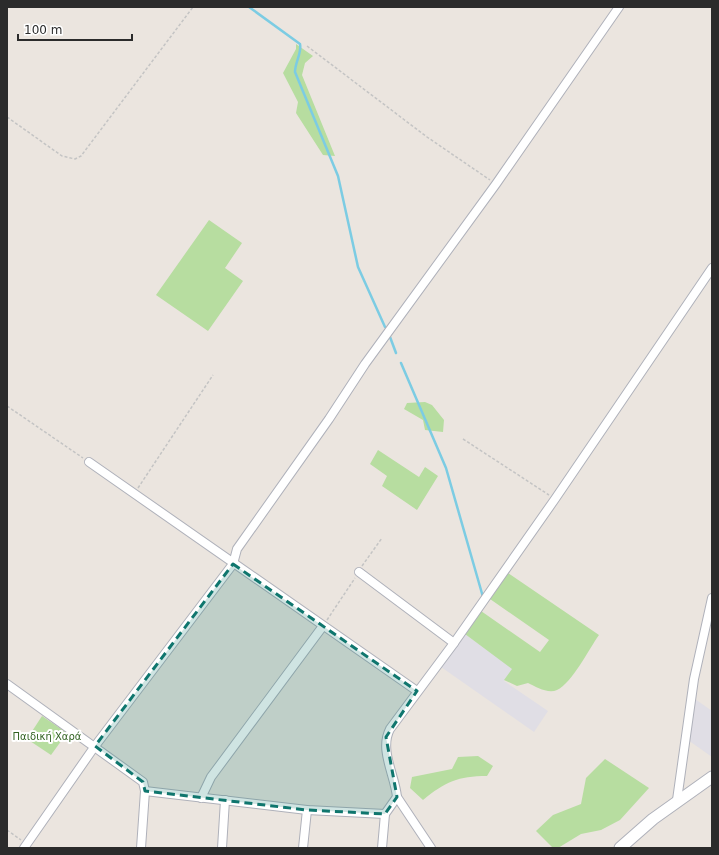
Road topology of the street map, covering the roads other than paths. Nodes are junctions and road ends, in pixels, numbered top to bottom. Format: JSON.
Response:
{"nodes":[{"id":1,"x":619,"y":7,"type":"edge"},
{"id":2,"x":712,"y":268,"type":"edge"},
{"id":3,"x":89,"y":462,"type":"road end"},
{"id":4,"x":233,"y":564,"type":"junction"},
{"id":5,"x":358,"y":572,"type":"road end"},
{"id":6,"x":712,"y":598,"type":"edge"},
{"id":7,"x":323,"y":626,"type":"junction"},
{"id":8,"x":454,"y":643,"type":"junction"},
{"id":9,"x":7,"y":684,"type":"edge"},
{"id":10,"x":417,"y":691,"type":"junction"},
{"id":11,"x":95,"y":746,"type":"junction"},
{"id":12,"x":712,"y":778,"type":"edge"},
{"id":13,"x":145,"y":791,"type":"junction"},
{"id":14,"x":397,"y":797,"type":"junction"},
{"id":15,"x":202,"y":798,"type":"junction"},
{"id":16,"x":225,"y":800,"type":"junction"},
{"id":17,"x":677,"y":800,"type":"junction"},
{"id":18,"x":307,"y":810,"type":"junction"},
{"id":19,"x":385,"y":814,"type":"junction"},
{"id":20,"x":25,"y":846,"type":"edge"},
{"id":21,"x":140,"y":848,"type":"edge"},
{"id":22,"x":222,"y":848,"type":"edge"},
{"id":23,"x":302,"y":848,"type":"edge"},
{"id":24,"x":382,"y":848,"type":"edge"},
{"id":25,"x":431,"y":848,"type":"edge"},
{"id":26,"x":620,"y":848,"type":"edge"}],
"edges":[{"from":1,"to":4,"type":"street"},
{"from":2,"to":8,"type":"street"},
{"from":3,"to":4,"type":"street"},
{"from":4,"to":7,"type":"street"},
{"from":4,"to":11,"type":"street"},
{"from":5,"to":8,"type":"street"},
{"from":6,"to":17,"type":"street"},
{"from":7,"to":10,"type":"street"},
{"from":7,"to":15,"type":"street"},
{"from":8,"to":10,"type":"street"},
{"from":9,"to":11,"type":"street"},
{"from":10,"to":14,"type":"street"},
{"from":11,"to":13,"type":"street"},
{"from":11,"to":20,"type":"street"},
{"from":12,"to":17,"type":"main road"},
{"from":13,"to":15,"type":"street"},
{"from":13,"to":21,"type":"street"},
{"from":14,"to":19,"type":"street"},
{"from":14,"to":25,"type":"street"},
{"from":15,"to":16,"type":"street"},
{"from":16,"to":18,"type":"street"},
{"from":16,"to":22,"type":"street"},
{"from":17,"to":26,"type":"main road"},
{"from":18,"to":19,"type":"street"},
{"from":18,"to":23,"type":"street"},
{"from":19,"to":24,"type":"street"}]}
